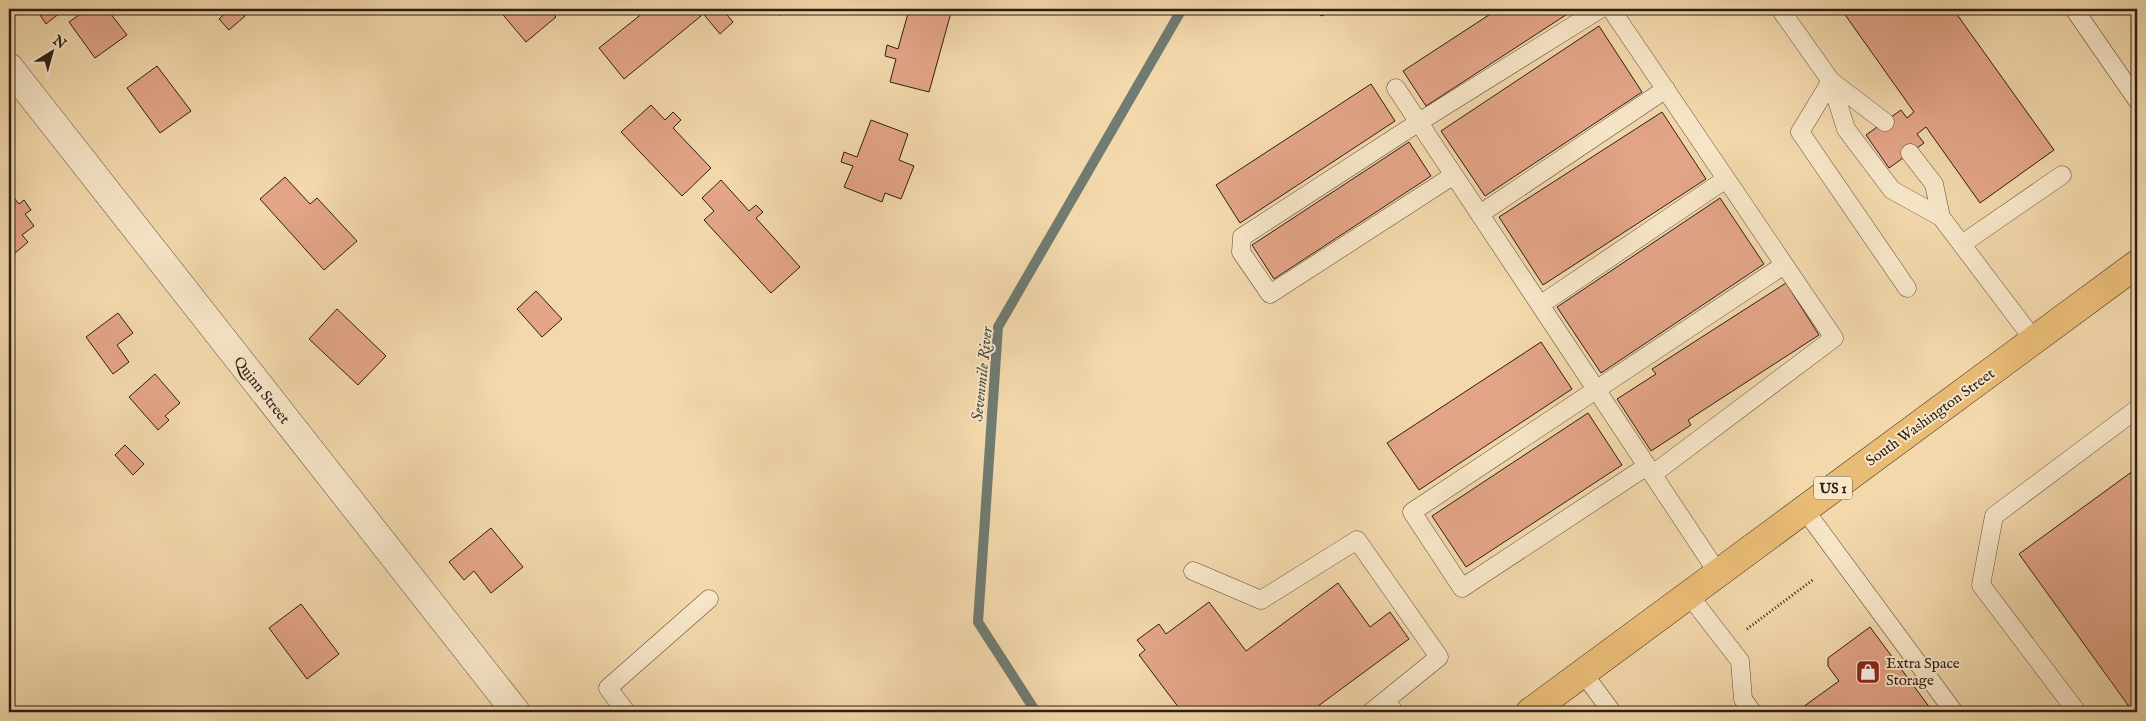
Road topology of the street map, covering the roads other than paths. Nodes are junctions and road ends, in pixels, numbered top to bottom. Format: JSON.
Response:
{"nodes":[{"id":1,"x":1600,"y":9,"type":"edge"},
{"id":2,"x":1611,"y":9,"type":"edge"},
{"id":3,"x":1780,"y":9,"type":"edge"},
{"id":4,"x":2074,"y":9,"type":"edge"},
{"id":5,"x":9,"y":67,"type":"edge"},
{"id":6,"x":1831,"y":81,"type":"junction"},
{"id":7,"x":1396,"y":88,"type":"dead end"},
{"id":8,"x":1666,"y":89,"type":"junction"},
{"id":9,"x":2137,"y":100,"type":"edge"},
{"id":10,"x":1419,"y":122,"type":"junction"},
{"id":11,"x":1885,"y":122,"type":"dead end"},
{"id":12,"x":1910,"y":153,"type":"dead end"},
{"id":13,"x":1454,"y":175,"type":"junction"},
{"id":14,"x":2062,"y":175,"type":"dead end"},
{"id":15,"x":1726,"y":178,"type":"junction"},
{"id":16,"x":1480,"y":214,"type":"junction"},
{"id":17,"x":1941,"y":217,"type":"junction"},
{"id":18,"x":1962,"y":244,"type":"junction"},
{"id":19,"x":2137,"y":264,"type":"edge"},
{"id":20,"x":1784,"y":265,"type":"junction"},
{"id":21,"x":1907,"y":288,"type":"dead end"},
{"id":22,"x":1540,"y":305,"type":"junction"},
{"id":23,"x":2034,"y":340,"type":"junction"},
{"id":24,"x":1596,"y":389,"type":"junction"},
{"id":25,"x":2137,"y":409,"type":"edge"},
{"id":26,"x":1650,"y":470,"type":"junction"},
{"id":27,"x":1804,"y":509,"type":"junction"},
{"id":28,"x":1193,"y":571,"type":"dead end"},
{"id":29,"x":1718,"y":573,"type":"junction"},
{"id":30,"x":1689,"y":595,"type":"junction"},
{"id":31,"x":709,"y":599,"type":"dead end"},
{"id":32,"x":1583,"y":673,"type":"junction"},
{"id":33,"x":1390,"y":706,"type":"edge"},
{"id":34,"x":516,"y":712,"type":"edge"},
{"id":35,"x":626,"y":712,"type":"edge"},
{"id":36,"x":1371,"y":712,"type":"edge"},
{"id":37,"x":1530,"y":712,"type":"edge"},
{"id":38,"x":1612,"y":712,"type":"edge"},
{"id":39,"x":1752,"y":712,"type":"edge"},
{"id":40,"x":1954,"y":712,"type":"edge"},
{"id":41,"x":2077,"y":712,"type":"edge"}],
"edges":[{"from":1,"to":10,"type":"lane"},
{"from":2,"to":8,"type":"lane"},
{"from":3,"to":6,"type":"lane"},
{"from":4,"to":9,"type":"lane"},
{"from":5,"to":34,"type":"street","name":"Quinn Street"},
{"from":6,"to":11,"type":"lane"},
{"from":6,"to":17,"type":"lane"},
{"from":6,"to":21,"type":"lane"},
{"from":7,"to":10,"type":"lane"},
{"from":8,"to":15,"type":"lane"},
{"from":8,"to":16,"type":"lane"},
{"from":10,"to":13,"type":"lane"},
{"from":10,"to":13,"type":"lane"},
{"from":12,"to":17,"type":"lane"},
{"from":13,"to":16,"type":"lane"},
{"from":14,"to":18,"type":"lane"},
{"from":15,"to":20,"type":"lane"},
{"from":15,"to":22,"type":"lane"},
{"from":16,"to":22,"type":"lane"},
{"from":17,"to":18,"type":"lane"},
{"from":18,"to":23,"type":"lane"},
{"from":19,"to":23,"type":"main road","name":"South Washington Street","number":"US 1"},
{"from":20,"to":24,"type":"lane"},
{"from":20,"to":26,"type":"lane"},
{"from":22,"to":24,"type":"lane"},
{"from":23,"to":27,"type":"main road","name":"South Washington Street","number":"US 1"},
{"from":24,"to":26,"type":"lane"},
{"from":24,"to":26,"type":"lane"},
{"from":25,"to":41,"type":"lane"},
{"from":26,"to":29,"type":"lane"},
{"from":27,"to":29,"type":"main road","name":"South Washington Street","number":"US 1"},
{"from":27,"to":40,"type":"lane"},
{"from":28,"to":33,"type":"lane"},
{"from":29,"to":30,"type":"main road","name":"South Washington Street","number":"US 1"},
{"from":30,"to":32,"type":"main road","name":"South Washington Street","number":"US 1"},
{"from":30,"to":39,"type":"lane"},
{"from":31,"to":35,"type":"lane"},
{"from":32,"to":37,"type":"main road","name":"South Washington Street","number":"US 1"},
{"from":32,"to":38,"type":"lane"},
{"from":33,"to":36,"type":"lane"}]}
